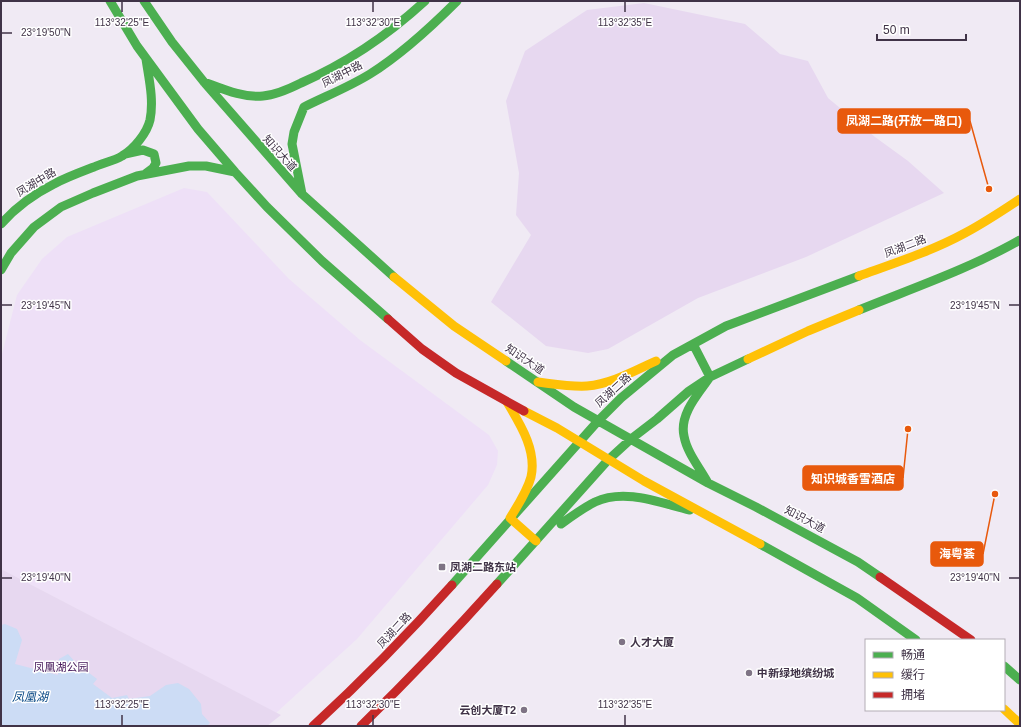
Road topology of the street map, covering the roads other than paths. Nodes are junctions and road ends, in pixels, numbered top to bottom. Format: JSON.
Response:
{"nodes":[{"id":1,"x":110,"y":1,"type":"edge"},
{"id":2,"x":144,"y":1,"type":"edge"},
{"id":3,"x":425,"y":1,"type":"edge"},
{"id":4,"x":457,"y":1,"type":"edge"},
{"id":5,"x":146,"y":59,"type":"junction"},
{"id":6,"x":204,"y":82,"type":"junction"},
{"id":7,"x":291,"y":88,"type":"junction"},
{"id":8,"x":285,"y":101,"type":"dead end"},
{"id":9,"x":125,"y":154,"type":"junction"},
{"id":10,"x":235,"y":172,"type":"junction"},
{"id":11,"x":145,"y":174,"type":"junction"},
{"id":12,"x":302,"y":194,"type":"junction"},
{"id":13,"x":1020,"y":199,"type":"edge"},
{"id":14,"x":1,"y":224,"type":"edge"},
{"id":15,"x":1020,"y":240,"type":"edge"},
{"id":16,"x":1,"y":270,"type":"edge"},
{"id":17,"x":693,"y":344,"type":"junction"},
{"id":18,"x":672,"y":355,"type":"junction"},
{"id":19,"x":710,"y":377,"type":"junction"},
{"id":20,"x":538,"y":382,"type":"junction"},
{"id":21,"x":507,"y":402,"type":"junction"},
{"id":22,"x":598,"y":421,"type":"junction"},
{"id":23,"x":631,"y":439,"type":"junction"},
{"id":24,"x":578,"y":442,"type":"junction"},
{"id":25,"x":608,"y":460,"type":"junction"},
{"id":26,"x":708,"y":484,"type":"junction"},
{"id":27,"x":704,"y":512,"type":"junction"},
{"id":28,"x":510,"y":518,"type":"junction"},
{"id":29,"x":536,"y":541,"type":"junction"},
{"id":30,"x":915,"y":639,"type":"edge"},
{"id":31,"x":970,"y":639,"type":"edge"},
{"id":32,"x":1005,"y":667,"type":"edge"},
{"id":33,"x":1020,"y":680,"type":"edge"},
{"id":34,"x":1005,"y":710,"type":"edge"},
{"id":35,"x":1020,"y":724,"type":"edge"},
{"id":36,"x":312,"y":726,"type":"edge"},
{"id":37,"x":361,"y":726,"type":"edge"}],
"edges":[{"from":1,"to":5,"type":"street"},
{"from":2,"to":6,"type":"street","name":"知识大道"},
{"from":3,"to":7,"type":"street","name":"凤湖中路"},
{"from":4,"to":12,"type":"street","name":"凤湖中路"},
{"from":5,"to":9,"type":"street","name":"凤湖中路"},
{"from":5,"to":10,"type":"street"},
{"from":6,"to":7,"type":"street","name":"凤湖中路"},
{"from":6,"to":12,"type":"street","name":"知识大道"},
{"from":7,"to":8,"type":"street"},
{"from":9,"to":11,"type":"street"},
{"from":9,"to":14,"type":"street","name":"凤湖中路"},
{"from":10,"to":11,"type":"street"},
{"from":10,"to":21,"type":"street"},
{"from":11,"to":16,"type":"street"},
{"from":12,"to":20,"type":"street","name":"知识大道"},
{"from":13,"to":17,"type":"street","name":"凤湖二路"},
{"from":15,"to":19,"type":"street"},
{"from":17,"to":18,"type":"street","name":"凤湖二路"},
{"from":17,"to":19,"type":"street"},
{"from":18,"to":20,"type":"street"},
{"from":18,"to":22,"type":"street","name":"凤湖二路"},
{"from":19,"to":23,"type":"street"},
{"from":19,"to":26,"type":"street"},
{"from":20,"to":22,"type":"street","name":"知识大道"},
{"from":21,"to":24,"type":"street"},
{"from":21,"to":28,"type":"street"},
{"from":22,"to":23,"type":"street","name":"知识大道"},
{"from":22,"to":24,"type":"street","name":"凤湖二路"},
{"from":23,"to":25,"type":"street"},
{"from":23,"to":26,"type":"street","name":"知识大道"},
{"from":24,"to":25,"type":"street"},
{"from":24,"to":28,"type":"street","name":"凤湖二路"},
{"from":25,"to":27,"type":"street"},
{"from":25,"to":29,"type":"street"},
{"from":26,"to":31,"type":"street","name":"知识大道"},
{"from":27,"to":29,"type":"street"},
{"from":27,"to":30,"type":"street"},
{"from":28,"to":29,"type":"street"},
{"from":28,"to":36,"type":"street","name":"凤湖二路"},
{"from":29,"to":37,"type":"street"},
{"from":32,"to":33,"type":"street"},
{"from":34,"to":35,"type":"street"}]}
